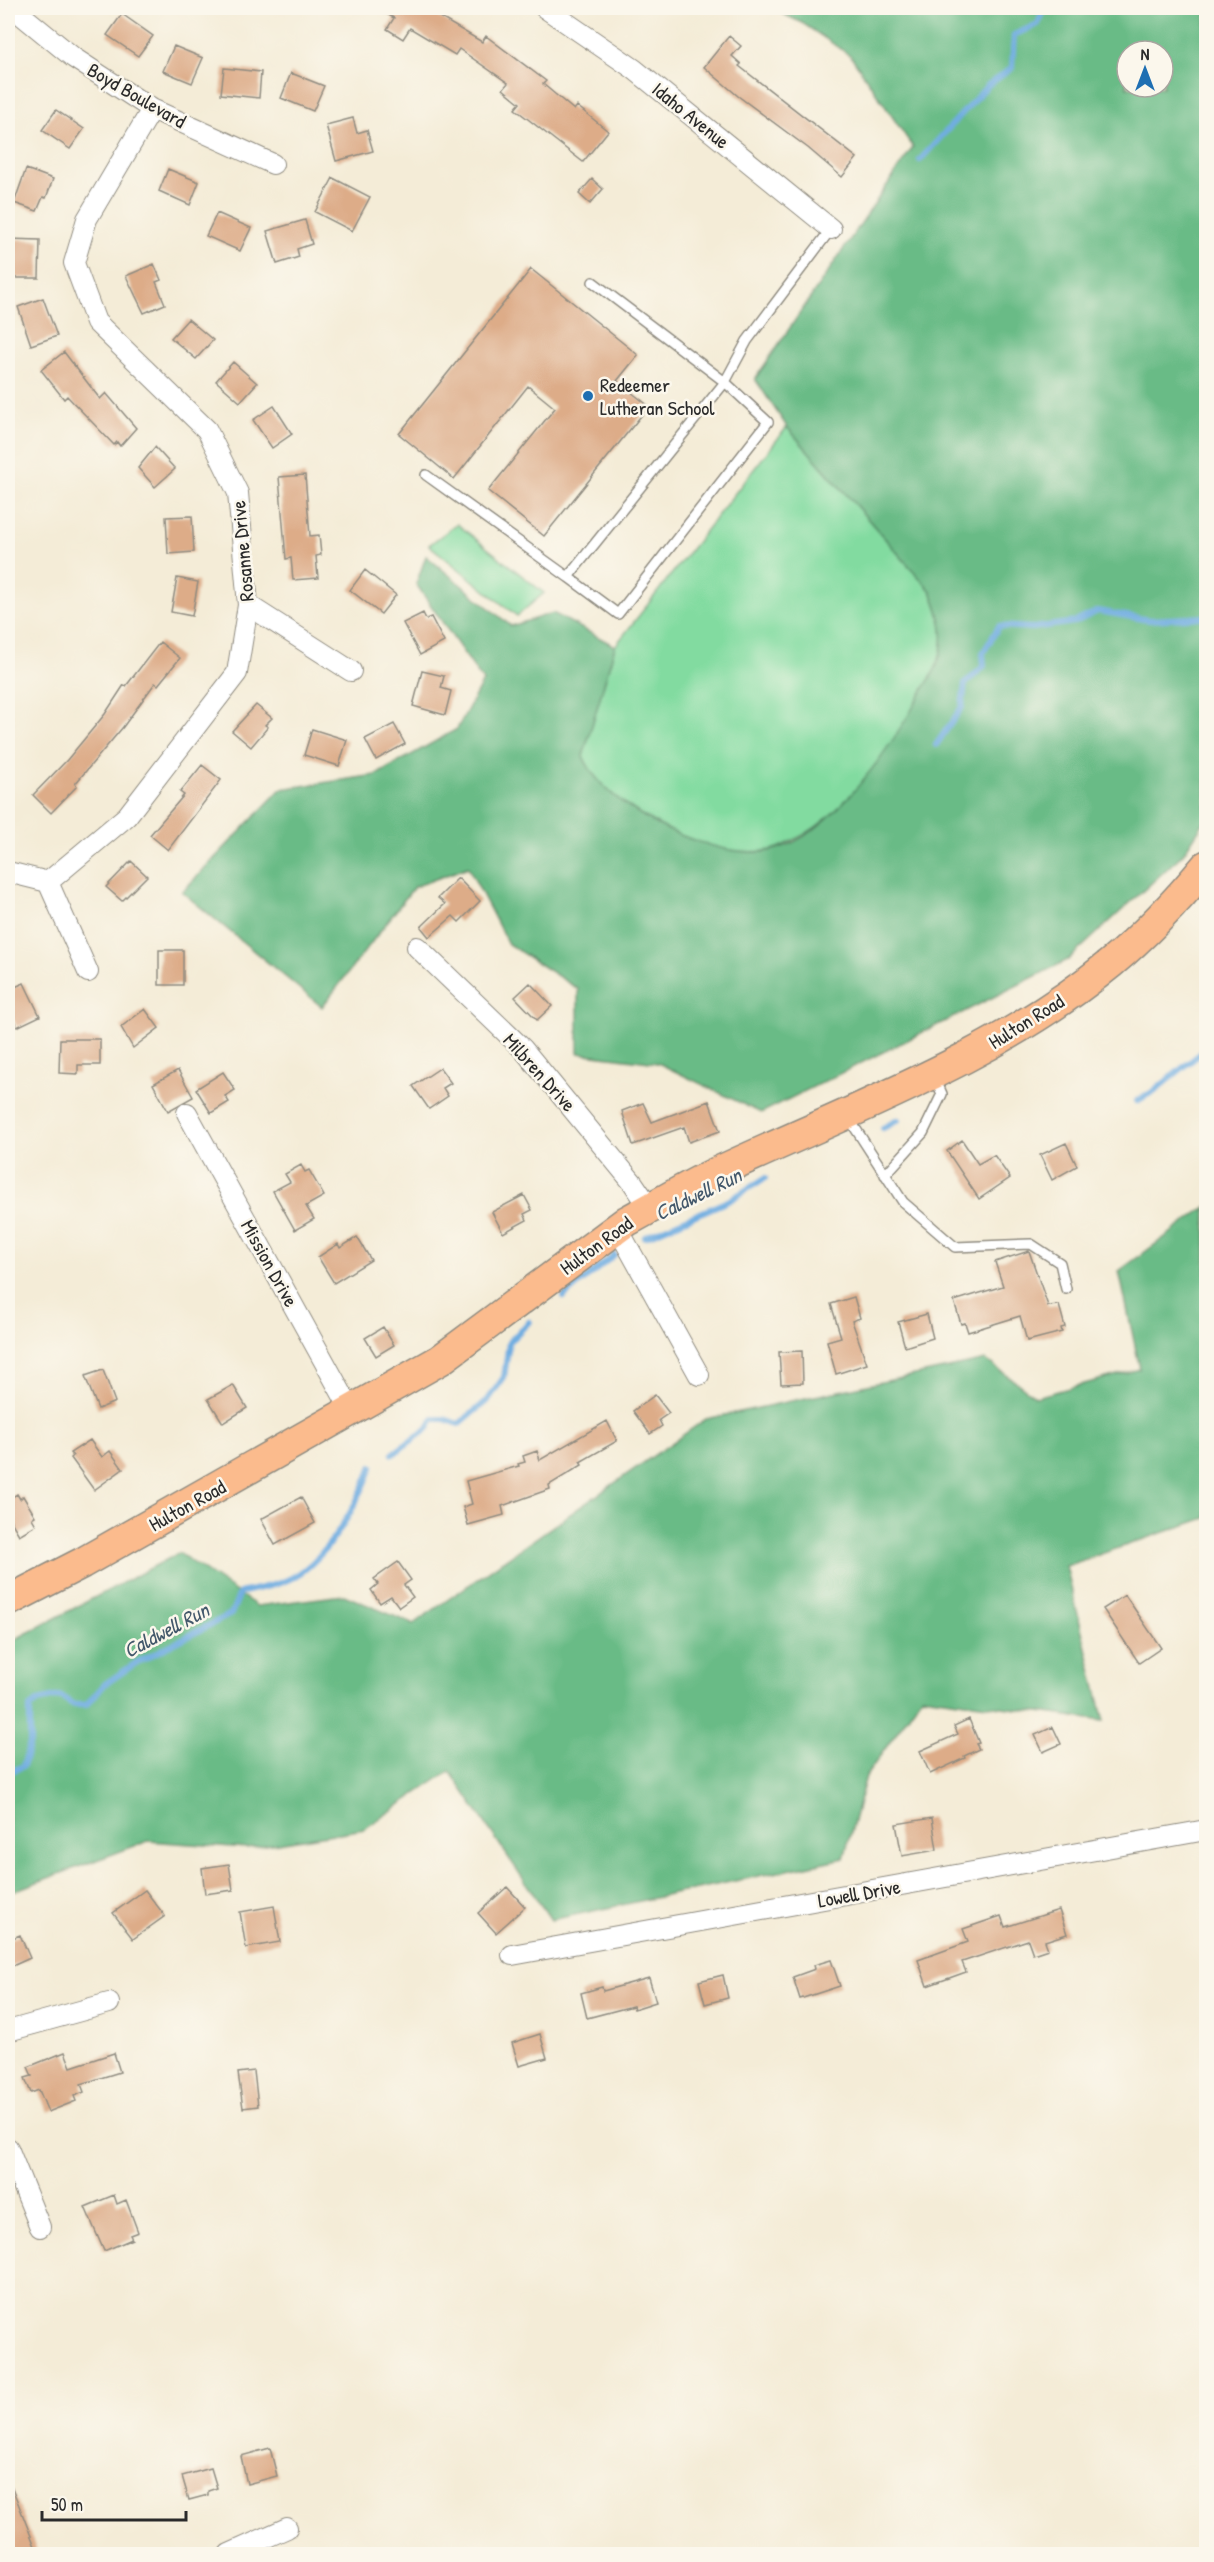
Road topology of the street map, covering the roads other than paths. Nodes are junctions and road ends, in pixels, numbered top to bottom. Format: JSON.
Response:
{"nodes":[{"id":1,"x":13,"y":8,"type":"edge"},
{"id":2,"x":545,"y":8,"type":"edge"},
{"id":3,"x":152,"y":109,"type":"junction"},
{"id":4,"x":273,"y":164,"type":"dead end"},
{"id":5,"x":831,"y":229,"type":"joint"},
{"id":6,"x":593,"y":282,"type":"dead end"},
{"id":7,"x":724,"y":382,"type":"junction"},
{"id":8,"x":426,"y":475,"type":"dead end"},
{"id":9,"x":568,"y":577,"type":"junction"},
{"id":10,"x":248,"y":606,"type":"junction"},
{"id":11,"x":351,"y":671,"type":"dead end"},
{"id":12,"x":1206,"y":866,"type":"edge"},
{"id":13,"x":8,"y":872,"type":"edge"},
{"id":14,"x":48,"y":882,"type":"junction"},
{"id":15,"x":417,"y":947,"type":"dead end"},
{"id":16,"x":88,"y":972,"type":"dead end"},
{"id":17,"x":933,"y":1074,"type":"junction"},
{"id":18,"x":187,"y":1113,"type":"dead end"},
{"id":19,"x":846,"y":1115,"type":"junction"},
{"id":20,"x":885,"y":1175,"type":"junction"},
{"id":21,"x":650,"y":1208,"type":"junction"},
{"id":22,"x":618,"y":1229,"type":"junction"},
{"id":23,"x":1066,"y":1289,"type":"dead end"},
{"id":24,"x":699,"y":1375,"type":"dead end"},
{"id":25,"x":352,"y":1412,"type":"junction"},
{"id":26,"x":8,"y":1601,"type":"edge"},
{"id":27,"x":1206,"y":1830,"type":"edge"},
{"id":28,"x":512,"y":1955,"type":"dead end"},
{"id":29,"x":109,"y":2003,"type":"dead end"},
{"id":30,"x":8,"y":2031,"type":"edge"},
{"id":31,"x":8,"y":2148,"type":"edge"},
{"id":32,"x":40,"y":2227,"type":"dead end"},
{"id":33,"x":287,"y":2528,"type":"dead end"},
{"id":34,"x":229,"y":2554,"type":"edge"}],
"edges":[{"from":1,"to":3,"type":"street","name":"Boyd Boulevard"},
{"from":2,"to":5,"type":"street","name":"Idaho Avenue"},
{"from":3,"to":4,"type":"street","name":"Boyd Boulevard"},
{"from":3,"to":10,"type":"street","name":"Rosanne Drive"},
{"from":5,"to":7,"type":"lane"},
{"from":6,"to":7,"type":"lane"},
{"from":7,"to":9,"type":"lane"},
{"from":7,"to":9,"type":"lane"},
{"from":8,"to":9,"type":"lane"},
{"from":10,"to":11,"type":"street"},
{"from":10,"to":14,"type":"street","name":"Rosanne Drive"},
{"from":12,"to":17,"type":"main road","name":"Hulton Road"},
{"from":13,"to":14,"type":"street"},
{"from":14,"to":16,"type":"street"},
{"from":15,"to":21,"type":"street","name":"Milbren Drive"},
{"from":17,"to":19,"type":"main road","name":"Hulton Road"},
{"from":17,"to":20,"type":"lane"},
{"from":18,"to":25,"type":"street","name":"Mission Drive"},
{"from":19,"to":20,"type":"lane"},
{"from":19,"to":21,"type":"main road","name":"Hulton Road"},
{"from":20,"to":23,"type":"lane"},
{"from":21,"to":22,"type":"main road","name":"Hulton Road"},
{"from":22,"to":24,"type":"street"},
{"from":22,"to":25,"type":"main road","name":"Hulton Road"},
{"from":25,"to":26,"type":"main road","name":"Hulton Road"},
{"from":27,"to":28,"type":"street","name":"Lowell Drive"},
{"from":29,"to":30,"type":"street"},
{"from":31,"to":32,"type":"street"},
{"from":33,"to":34,"type":"street"}]}
